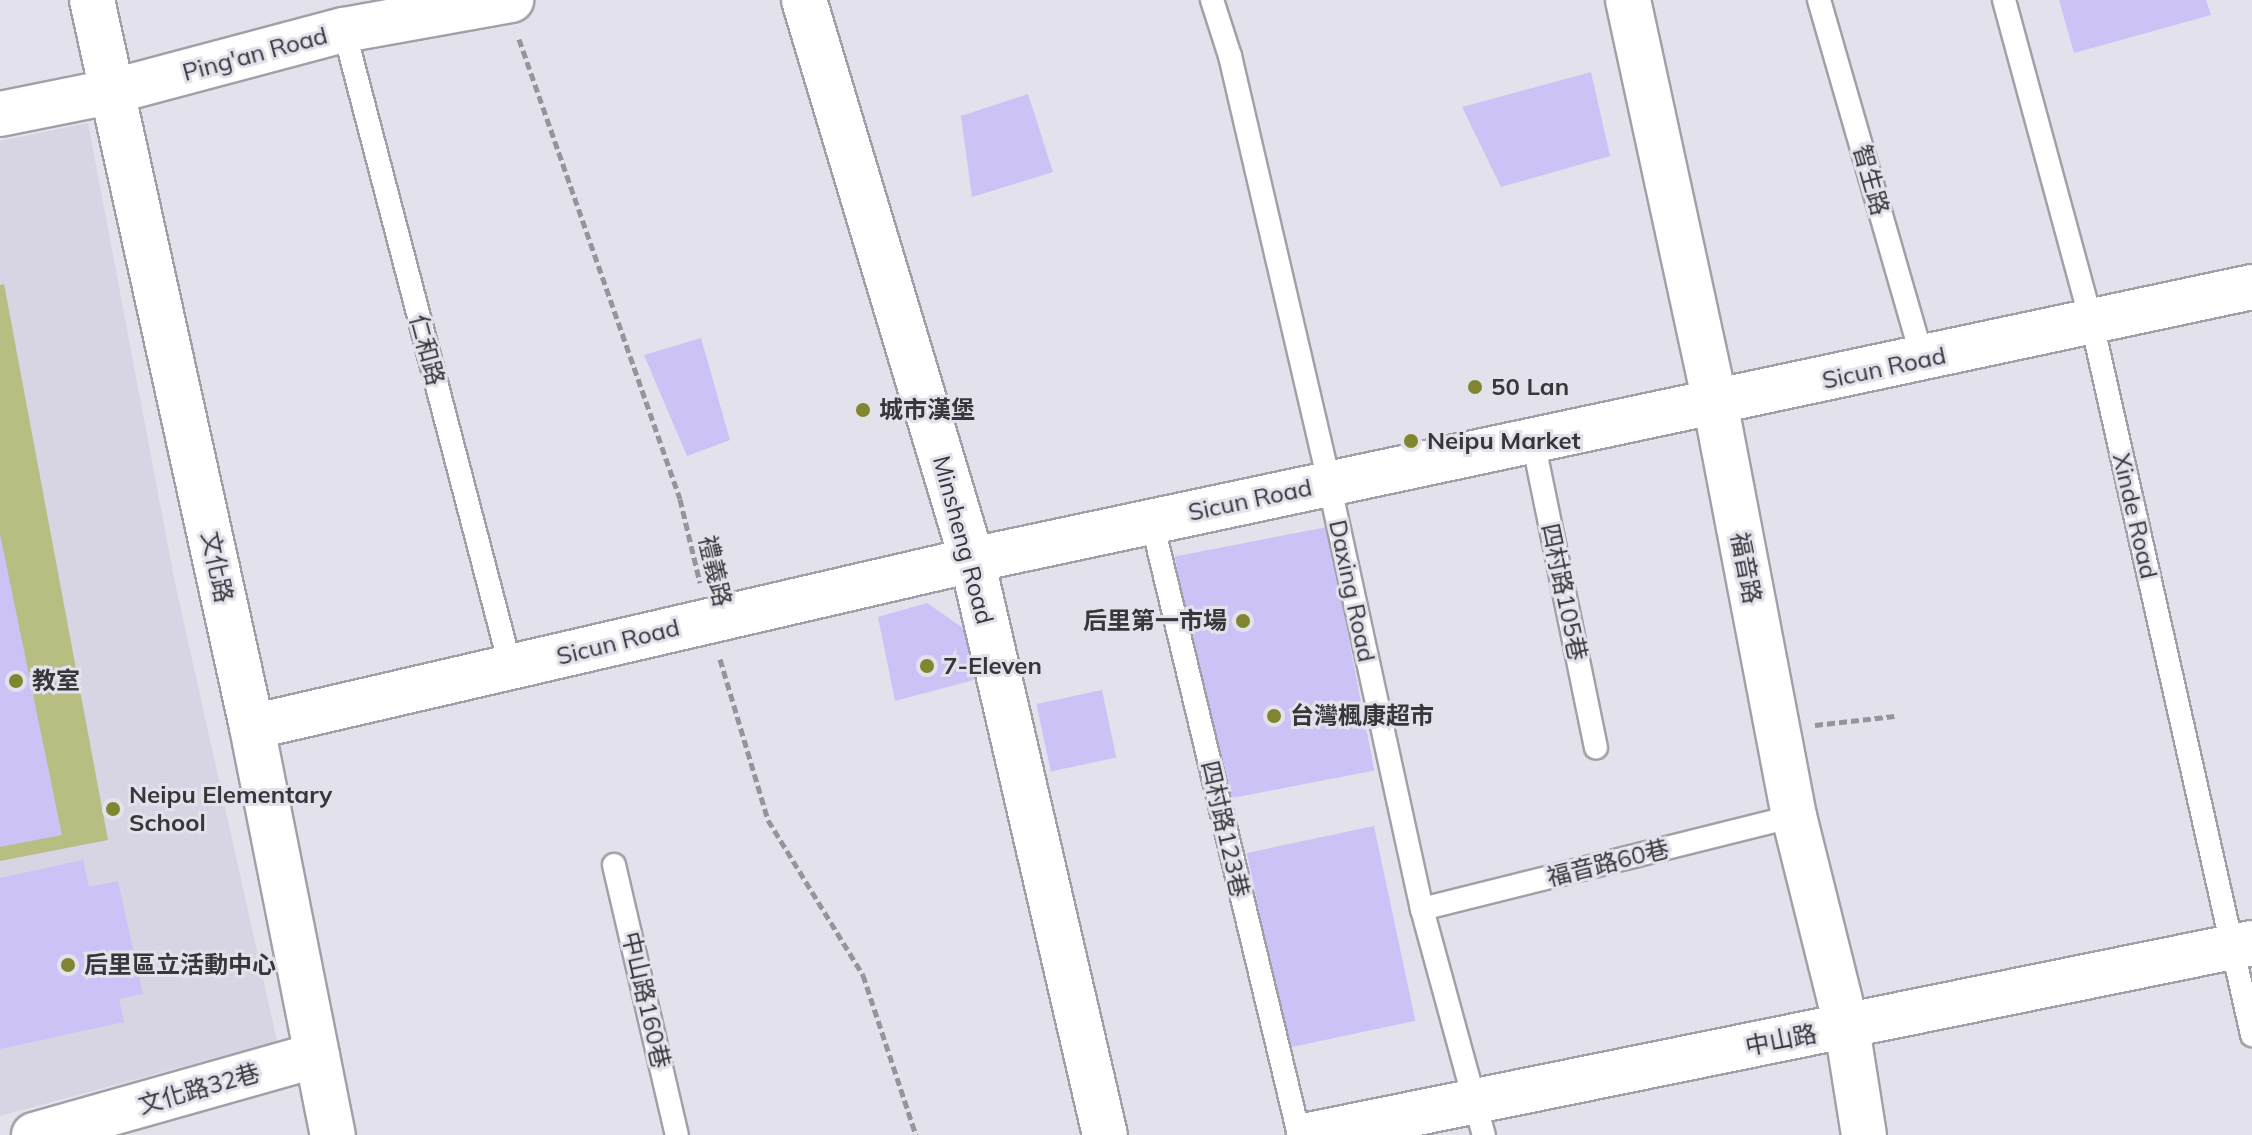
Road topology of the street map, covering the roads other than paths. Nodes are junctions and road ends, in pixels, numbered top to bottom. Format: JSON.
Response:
{"nodes":[{"id":1,"x":92,"y":0,"type":"edge"},
{"id":2,"x":508,"y":0,"type":"edge"},
{"id":3,"x":804,"y":0,"type":"edge"},
{"id":4,"x":1212,"y":0,"type":"edge"},
{"id":5,"x":1628,"y":0,"type":"edge"},
{"id":6,"x":1819,"y":0,"type":"edge"},
{"id":7,"x":2004,"y":0,"type":"edge"},
{"id":8,"x":344,"y":30,"type":"junction"},
{"id":9,"x":114,"y":91,"type":"junction"},
{"id":10,"x":0,"y":114,"type":"edge"},
{"id":11,"x":2252,"y":287,"type":"edge"},
{"id":12,"x":2092,"y":323,"type":"junction"},
{"id":13,"x":1923,"y":360,"type":"junction"},
{"id":14,"x":1715,"y":402,"type":"junction"},
{"id":15,"x":1532,"y":436,"type":"junction"},
{"id":16,"x":1329,"y":483,"type":"junction"},
{"id":17,"x":1152,"y":522,"type":"junction"},
{"id":18,"x":972,"y":560,"type":"junction"},
{"id":19,"x":511,"y":669,"type":"junction"},
{"id":20,"x":252,"y":727,"type":"junction"},
{"id":21,"x":1596,"y":748,"type":"dead end"},
{"id":22,"x":1794,"y":816,"type":"junction"},
{"id":23,"x":614,"y":865,"type":"dead end"},
{"id":24,"x":1422,"y":909,"type":"junction"},
{"id":25,"x":2241,"y":945,"type":"edge"},
{"id":26,"x":1847,"y":1028,"type":"junction"},
{"id":27,"x":2252,"y":1035,"type":"edge"},
{"id":28,"x":317,"y":1055,"type":"junction"},
{"id":29,"x":1480,"y":1116,"type":"edge"},
{"id":30,"x":34,"y":1135,"type":"edge"},
{"id":31,"x":333,"y":1135,"type":"edge"},
{"id":32,"x":677,"y":1135,"type":"edge"},
{"id":33,"x":1105,"y":1135,"type":"edge"},
{"id":34,"x":1299,"y":1135,"type":"edge"},
{"id":35,"x":1309,"y":1135,"type":"edge"},
{"id":36,"x":1864,"y":1135,"type":"edge"}],
"edges":[{"from":1,"to":9,"type":"street","name":"文化路"},
{"from":2,"to":8,"type":"street","name":"Ping'an Road"},
{"from":3,"to":18,"type":"street","name":"Minsheng Road"},
{"from":4,"to":16,"type":"lane","name":"Daxing Road"},
{"from":5,"to":14,"type":"street","name":"福音路"},
{"from":6,"to":13,"type":"lane","name":"智生路"},
{"from":7,"to":12,"type":"lane","name":"Xinde Road"},
{"from":8,"to":9,"type":"street","name":"Ping'an Road"},
{"from":8,"to":19,"type":"lane","name":"仁和路"},
{"from":9,"to":10,"type":"street","name":"Ping'an Road"},
{"from":9,"to":20,"type":"street","name":"文化路"},
{"from":11,"to":12,"type":"street","name":"Sicun Road"},
{"from":12,"to":13,"type":"street","name":"Sicun Road"},
{"from":12,"to":25,"type":"lane","name":"Xinde Road"},
{"from":13,"to":14,"type":"street","name":"Sicun Road"},
{"from":14,"to":15,"type":"street","name":"Sicun Road"},
{"from":14,"to":22,"type":"street","name":"福音路"},
{"from":15,"to":16,"type":"street","name":"Sicun Road"},
{"from":15,"to":21,"type":"lane","name":"四村路105巷"},
{"from":16,"to":17,"type":"street","name":"Sicun Road"},
{"from":16,"to":24,"type":"lane","name":"Daxing Road"},
{"from":17,"to":18,"type":"street","name":"Sicun Road"},
{"from":17,"to":34,"type":"lane","name":"四村路123巷"},
{"from":18,"to":19,"type":"street","name":"Sicun Road"},
{"from":18,"to":33,"type":"street","name":"Minsheng Road"},
{"from":19,"to":20,"type":"street","name":"Sicun Road"},
{"from":20,"to":28,"type":"street","name":"文化路"},
{"from":22,"to":24,"type":"lane","name":"福音路60巷"},
{"from":22,"to":26,"type":"street","name":"福音路"},
{"from":23,"to":32,"type":"lane","name":"中山路160巷"},
{"from":24,"to":29,"type":"lane","name":"Daxing Road"},
{"from":25,"to":26,"type":"street","name":"中山路"},
{"from":25,"to":27,"type":"lane","name":"Xinde Road"},
{"from":26,"to":29,"type":"street","name":"中山路"},
{"from":26,"to":36,"type":"street","name":"福音路"},
{"from":28,"to":30,"type":"street","name":"文化路32巷"},
{"from":28,"to":31,"type":"street","name":"文化路"},
{"from":29,"to":35,"type":"street","name":"中山路"}]}
